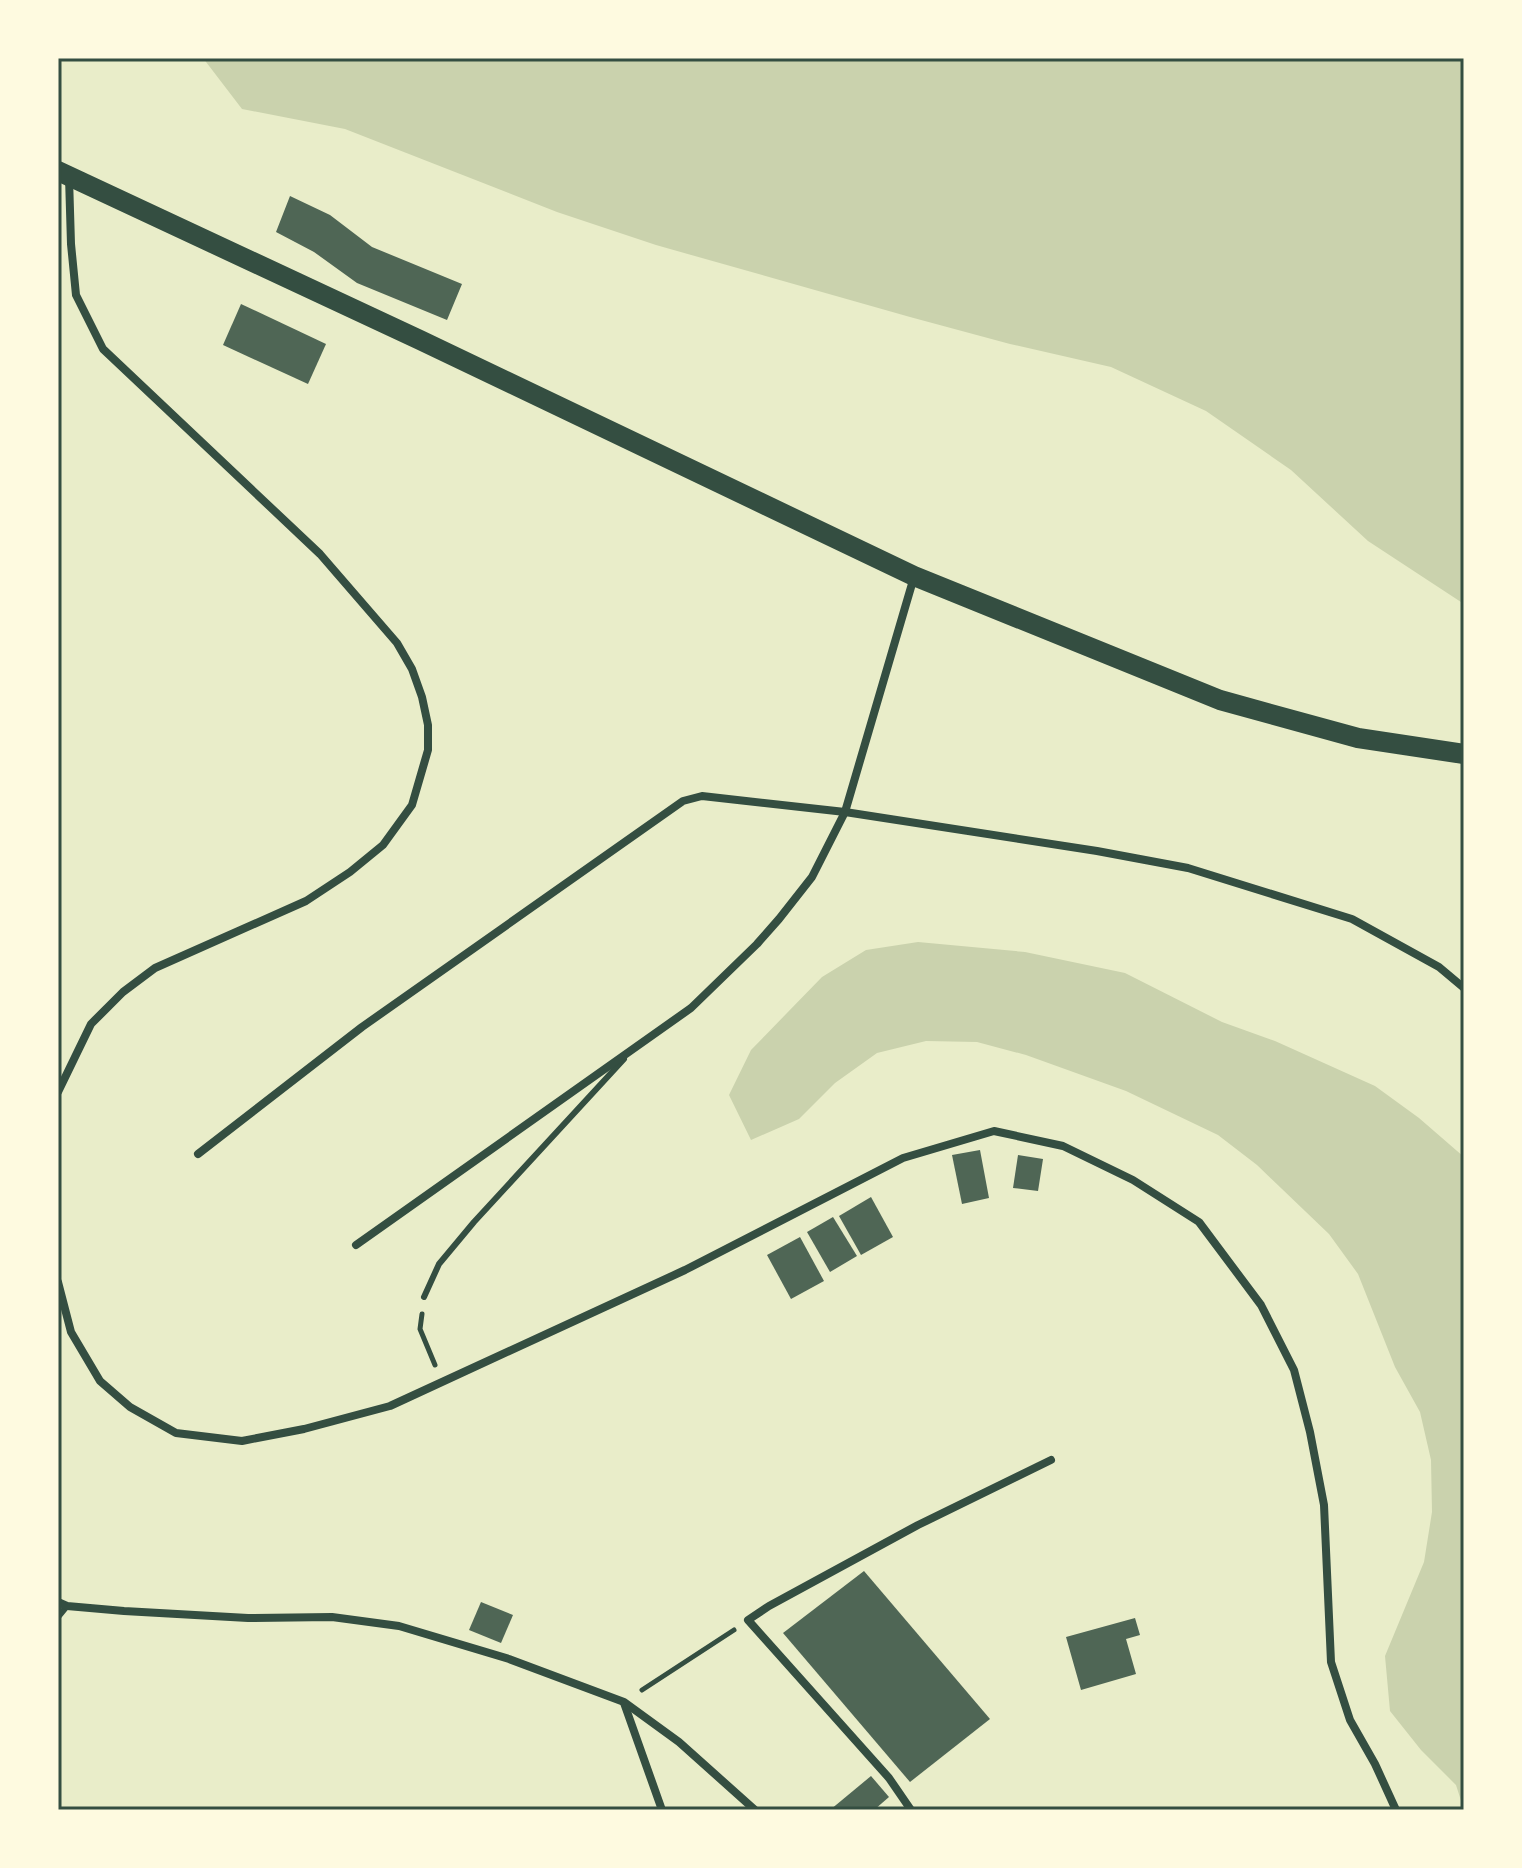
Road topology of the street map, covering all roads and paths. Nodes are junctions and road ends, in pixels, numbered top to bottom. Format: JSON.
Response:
{"nodes":[{"id":1,"x":64,"y":173,"type":"edge"},
{"id":2,"x":914,"y":576,"type":"junction"},
{"id":3,"x":1464,"y":754,"type":"edge"},
{"id":4,"x":845,"y":812,"type":"junction"},
{"id":5,"x":1464,"y":988,"type":"edge"},
{"id":6,"x":629,"y":1053,"type":"junction"},
{"id":7,"x":58,"y":1092,"type":"edge"},
{"id":8,"x":198,"y":1154,"type":"dead end"},
{"id":9,"x":356,"y":1245,"type":"dead end"},
{"id":10,"x":58,"y":1282,"type":"edge"},
{"id":11,"x":424,"y":1297,"type":"joint"},
{"id":12,"x":442,"y":1382,"type":"junction"},
{"id":13,"x":1051,"y":1460,"type":"dead end"},
{"id":14,"x":62,"y":1604,"type":"edge"},
{"id":15,"x":58,"y":1617,"type":"edge"},
{"id":16,"x":748,"y":1620,"type":"junction"},
{"id":17,"x":624,"y":1702,"type":"junction"},
{"id":18,"x":662,"y":1810,"type":"edge"},
{"id":19,"x":755,"y":1810,"type":"edge"},
{"id":20,"x":911,"y":1810,"type":"edge"},
{"id":21,"x":1396,"y":1810,"type":"edge"}],
"edges":[{"from":1,"to":2,"type":"main road"},
{"from":1,"to":7,"type":"street"},
{"from":2,"to":3,"type":"main road"},
{"from":2,"to":4,"type":"street"},
{"from":4,"to":5,"type":"street"},
{"from":4,"to":6,"type":"street"},
{"from":4,"to":8,"type":"street"},
{"from":6,"to":9,"type":"street"},
{"from":6,"to":11,"type":"lane"},
{"from":10,"to":12,"type":"street"},
{"from":11,"to":12,"type":"path"},
{"from":12,"to":21,"type":"street"},
{"from":13,"to":16,"type":"street"},
{"from":14,"to":15,"type":"lane"},
{"from":14,"to":17,"type":"street"},
{"from":16,"to":17,"type":"path"},
{"from":16,"to":20,"type":"street"},
{"from":17,"to":18,"type":"street"},
{"from":17,"to":19,"type":"street"}]}
